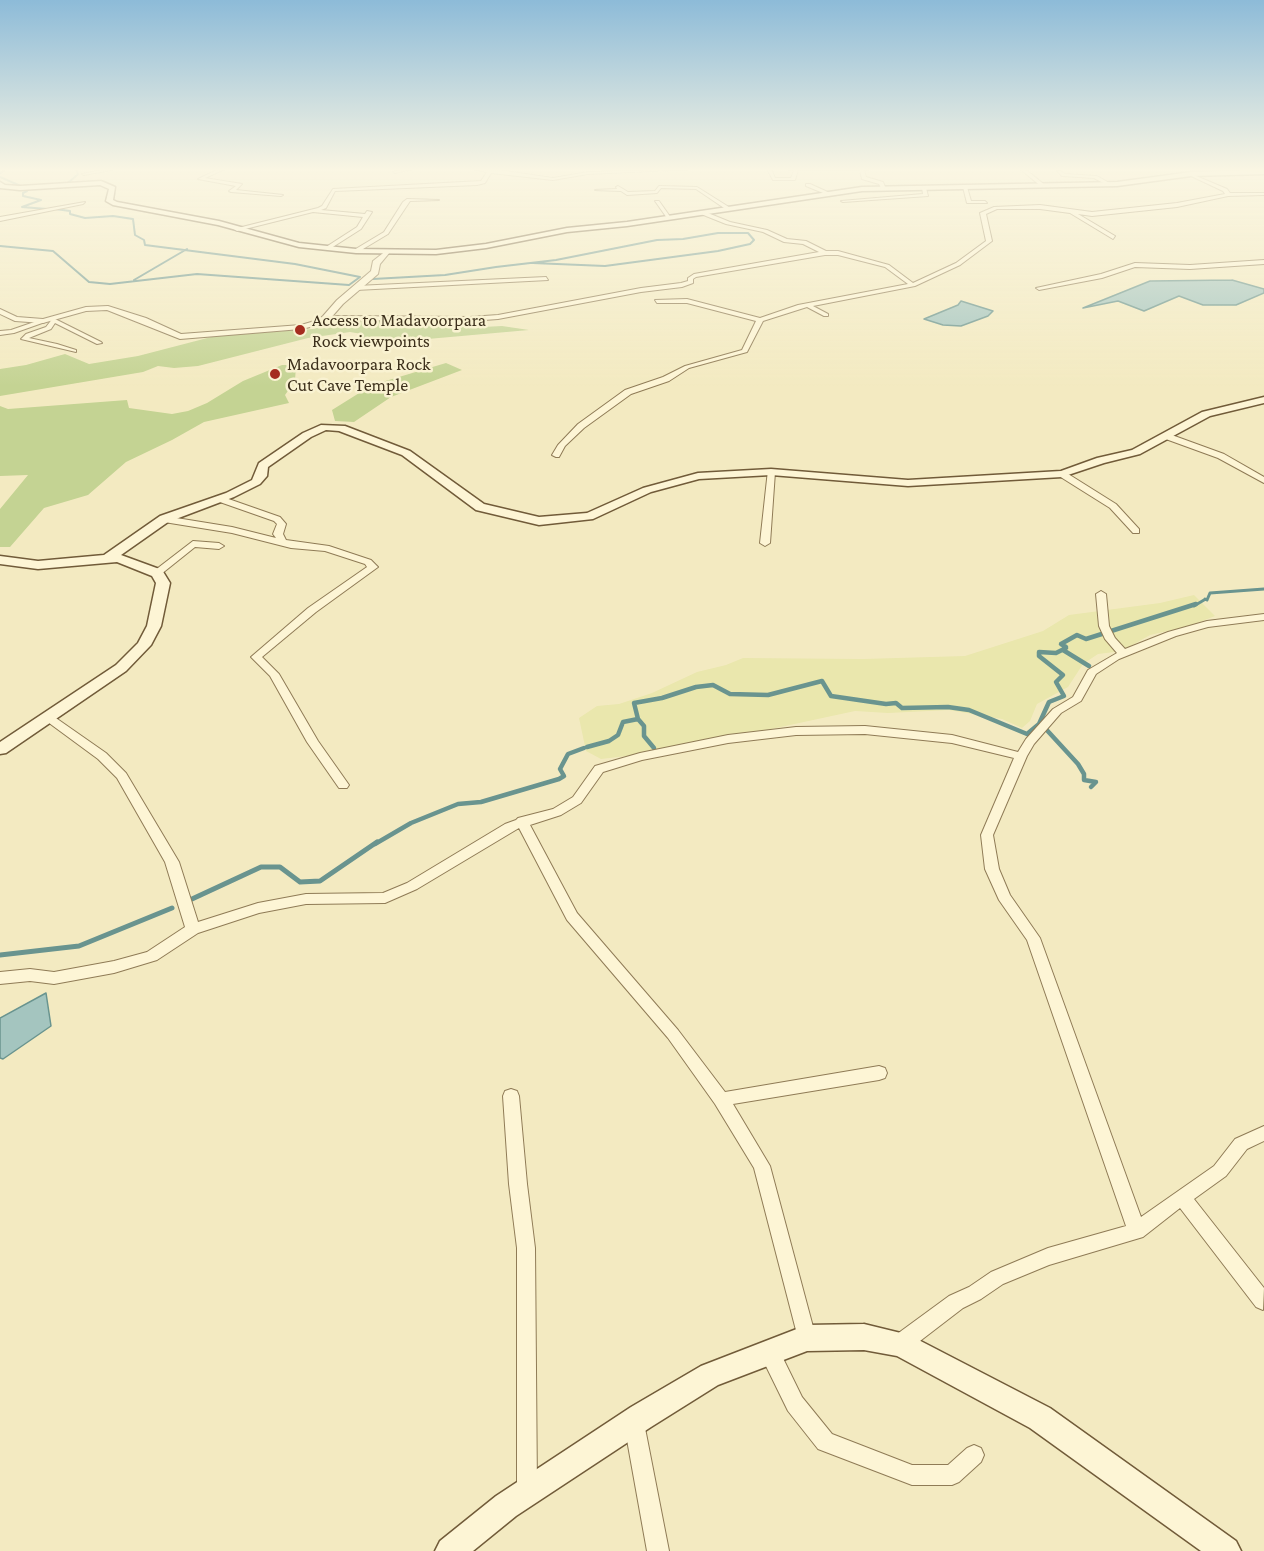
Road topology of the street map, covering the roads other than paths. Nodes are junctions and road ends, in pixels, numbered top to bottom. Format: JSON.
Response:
{"nodes":[{"id":1,"x":285,"y":241,"type":"edge"},
{"id":2,"x":338,"y":241,"type":"edge"},
{"id":3,"x":372,"y":241,"type":"edge"},
{"id":4,"x":507,"y":241,"type":"edge"},
{"id":5,"x":793,"y":241,"type":"edge"},
{"id":6,"x":988,"y":241,"type":"edge"},
{"id":7,"x":327,"y":248,"type":"junction"},
{"id":8,"x":356,"y":251,"type":"junction"},
{"id":9,"x":387,"y":252,"type":"junction"},
{"id":10,"x":825,"y":253,"type":"junction"},
{"id":11,"x":1264,"y":262,"type":"edge"},
{"id":12,"x":546,"y":279,"type":"dead end"},
{"id":13,"x":913,"y":285,"type":"junction"},
{"id":14,"x":356,"y":288,"type":"junction"},
{"id":15,"x":1039,"y":288,"type":"dead end"},
{"id":16,"x":657,"y":301,"type":"dead end"},
{"id":17,"x":807,"y":305,"type":"junction"},
{"id":18,"x":0,"y":311,"type":"edge"},
{"id":19,"x":826,"y":315,"type":"dead end"},
{"id":20,"x":326,"y":318,"type":"junction"},
{"id":21,"x":53,"y":320,"type":"junction"},
{"id":22,"x":760,"y":320,"type":"junction"},
{"id":23,"x":43,"y":321,"type":"junction"},
{"id":24,"x":0,"y":333,"type":"edge"},
{"id":25,"x":99,"y":343,"type":"dead end"},
{"id":26,"x":74,"y":351,"type":"dead end"},
{"id":27,"x":1264,"y":400,"type":"edge"},
{"id":28,"x":1166,"y":436,"type":"junction"},
{"id":29,"x":556,"y":455,"type":"dead end"},
{"id":30,"x":771,"y":472,"type":"junction"},
{"id":31,"x":1062,"y":474,"type":"junction"},
{"id":32,"x":1264,"y":480,"type":"edge"},
{"id":33,"x":220,"y":499,"type":"junction"},
{"id":34,"x":164,"y":519,"type":"junction"},
{"id":35,"x":1136,"y":531,"type":"dead end"},
{"id":36,"x":283,"y":542,"type":"junction"},
{"id":37,"x":765,"y":543,"type":"dead end"},
{"id":38,"x":219,"y":546,"type":"dead end"},
{"id":39,"x":109,"y":557,"type":"junction"},
{"id":40,"x":0,"y":560,"type":"edge"},
{"id":41,"x":157,"y":573,"type":"junction"},
{"id":42,"x":1101,"y":594,"type":"dead end"},
{"id":43,"x":1264,"y":617,"type":"edge"},
{"id":44,"x":1123,"y":653,"type":"junction"},
{"id":45,"x":49,"y":718,"type":"junction"},
{"id":46,"x":0,"y":749,"type":"edge"},
{"id":47,"x":1021,"y":756,"type":"junction"},
{"id":48,"x":343,"y":785,"type":"dead end"},
{"id":49,"x":522,"y":821,"type":"junction"},
{"id":50,"x":193,"y":929,"type":"junction"},
{"id":51,"x":0,"y":978,"type":"edge"},
{"id":52,"x":879,"y":1073,"type":"dead end"},
{"id":53,"x":511,"y":1096,"type":"dead end"},
{"id":54,"x":721,"y":1099,"type":"junction"},
{"id":55,"x":1264,"y":1132,"type":"edge"},
{"id":56,"x":1182,"y":1197,"type":"junction"},
{"id":57,"x":1137,"y":1231,"type":"junction"},
{"id":58,"x":1263,"y":1301,"type":"edge"},
{"id":59,"x":807,"y":1338,"type":"junction"},
{"id":60,"x":900,"y":1344,"type":"junction"},
{"id":61,"x":770,"y":1353,"type":"junction"},
{"id":62,"x":633,"y":1422,"type":"junction"},
{"id":63,"x":974,"y":1455,"type":"dead end"},
{"id":64,"x":527,"y":1492,"type":"junction"},
{"id":65,"x":450,"y":1551,"type":"edge"},
{"id":66,"x":658,"y":1551,"type":"edge"},
{"id":67,"x":1226,"y":1551,"type":"edge"}],
"edges":[{"from":1,"to":7,"type":"main road"},
{"from":2,"to":7,"type":"street"},
{"from":3,"to":8,"type":"street"},
{"from":4,"to":9,"type":"main road"},
{"from":5,"to":10,"type":"street"},
{"from":6,"to":13,"type":"street"},
{"from":7,"to":8,"type":"main road"},
{"from":8,"to":9,"type":"main road"},
{"from":9,"to":14,"type":"street"},
{"from":10,"to":13,"type":"street"},
{"from":10,"to":20,"type":"street"},
{"from":11,"to":15,"type":"street"},
{"from":12,"to":14,"type":"street"},
{"from":13,"to":17,"type":"street"},
{"from":14,"to":20,"type":"street"},
{"from":16,"to":22,"type":"street"},
{"from":17,"to":19,"type":"street"},
{"from":17,"to":22,"type":"street"},
{"from":18,"to":23,"type":"street"},
{"from":20,"to":21,"type":"street"},
{"from":21,"to":23,"type":"street"},
{"from":21,"to":25,"type":"street"},
{"from":21,"to":26,"type":"street"},
{"from":22,"to":29,"type":"street"},
{"from":23,"to":24,"type":"street"},
{"from":27,"to":28,"type":"main road"},
{"from":28,"to":31,"type":"main road"},
{"from":28,"to":32,"type":"street"},
{"from":30,"to":31,"type":"main road"},
{"from":30,"to":33,"type":"main road"},
{"from":30,"to":37,"type":"street"},
{"from":31,"to":35,"type":"street"},
{"from":33,"to":34,"type":"main road"},
{"from":33,"to":36,"type":"street"},
{"from":34,"to":36,"type":"street"},
{"from":34,"to":39,"type":"main road"},
{"from":36,"to":48,"type":"street"},
{"from":38,"to":41,"type":"street"},
{"from":39,"to":40,"type":"main road"},
{"from":39,"to":41,"type":"main road"},
{"from":41,"to":45,"type":"main road"},
{"from":42,"to":44,"type":"street"},
{"from":43,"to":44,"type":"street"},
{"from":44,"to":47,"type":"street"},
{"from":45,"to":46,"type":"main road"},
{"from":45,"to":50,"type":"street"},
{"from":47,"to":49,"type":"street"},
{"from":47,"to":57,"type":"street"},
{"from":49,"to":50,"type":"street"},
{"from":49,"to":54,"type":"street"},
{"from":50,"to":51,"type":"street"},
{"from":52,"to":54,"type":"street"},
{"from":53,"to":64,"type":"street"},
{"from":54,"to":59,"type":"street"},
{"from":55,"to":56,"type":"street"},
{"from":56,"to":57,"type":"street"},
{"from":56,"to":58,"type":"street"},
{"from":57,"to":60,"type":"street"},
{"from":59,"to":60,"type":"main road"},
{"from":59,"to":61,"type":"main road"},
{"from":60,"to":67,"type":"main road"},
{"from":61,"to":62,"type":"main road"},
{"from":61,"to":63,"type":"street"},
{"from":62,"to":64,"type":"main road"},
{"from":62,"to":66,"type":"street"},
{"from":64,"to":65,"type":"main road"}]}
